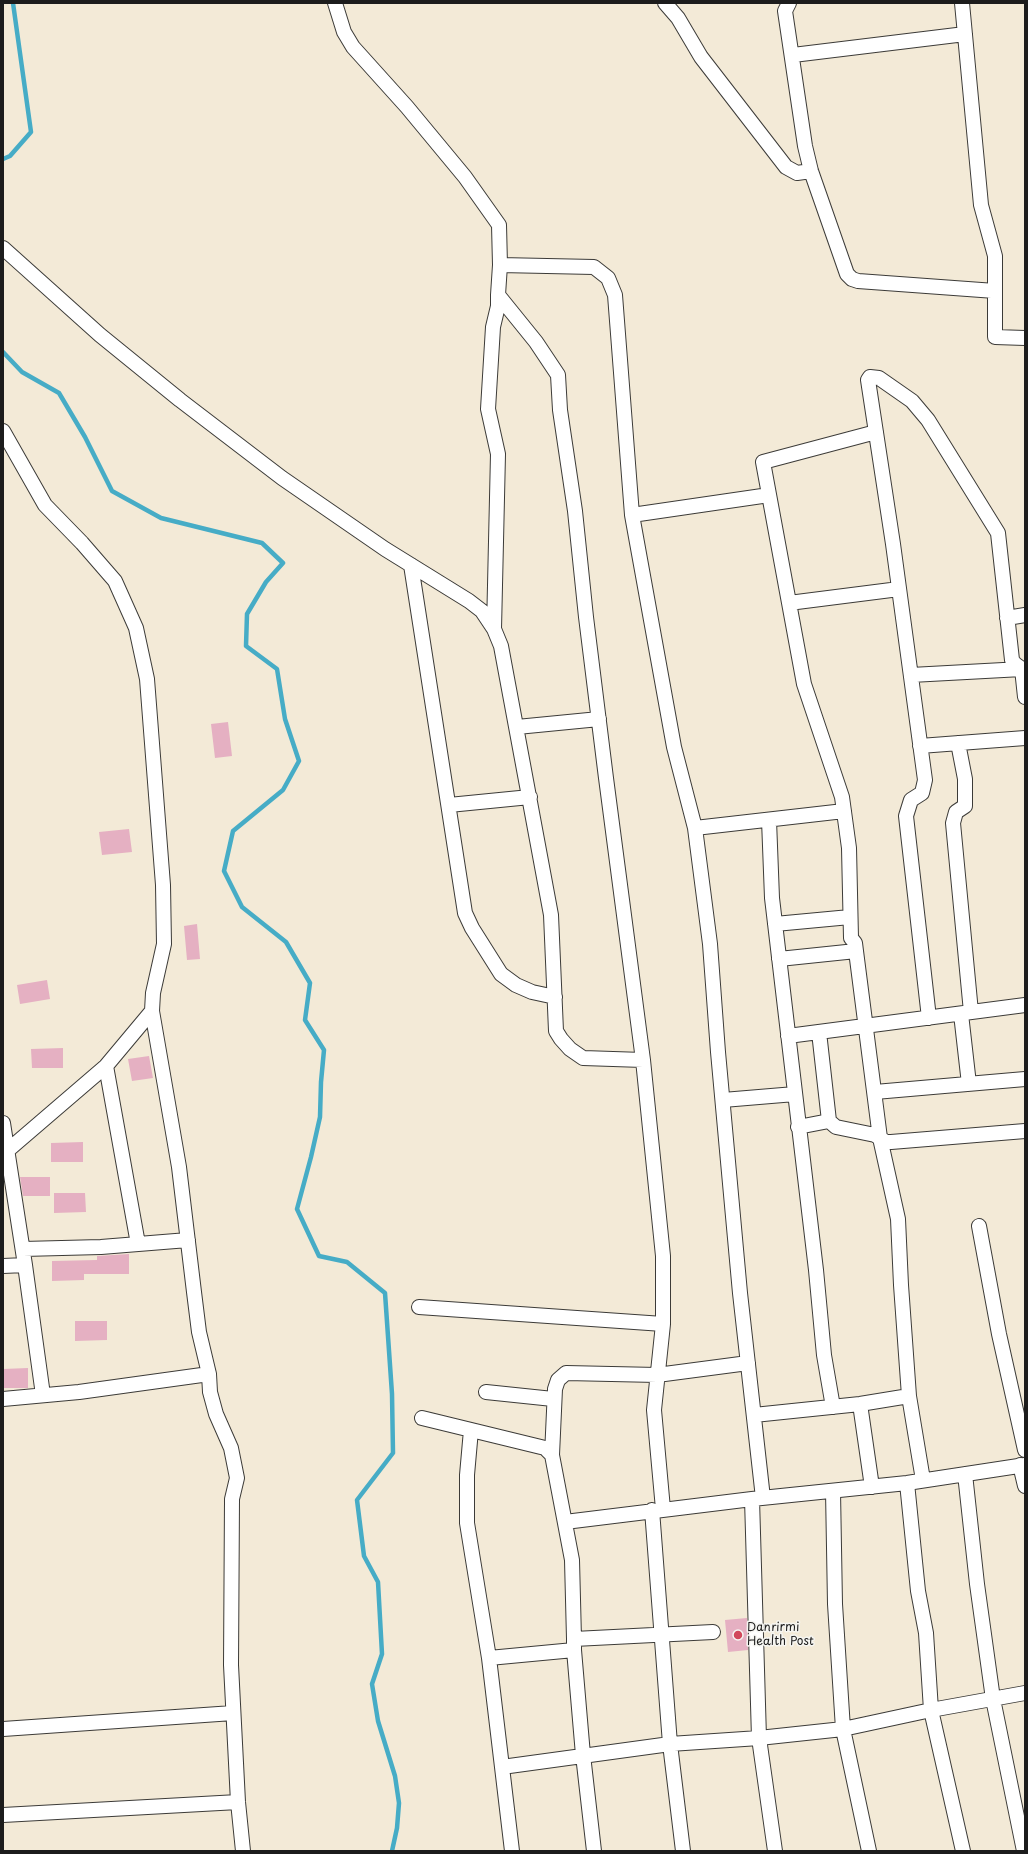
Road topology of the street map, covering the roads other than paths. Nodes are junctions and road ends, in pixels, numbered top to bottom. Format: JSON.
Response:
{"nodes":[{"id":1,"x":335,"y":3,"type":"edge"},
{"id":2,"x":665,"y":3,"type":"edge"},
{"id":3,"x":789,"y":3,"type":"edge"},
{"id":4,"x":962,"y":3,"type":"edge"},
{"id":5,"x":965,"y":34,"type":"junction"},
{"id":6,"x":793,"y":55,"type":"junction"},
{"id":7,"x":811,"y":171,"type":"junction"},
{"id":8,"x":3,"y":248,"type":"edge"},
{"id":9,"x":500,"y":265,"type":"junction"},
{"id":10,"x":995,"y":292,"type":"junction"},
{"id":11,"x":498,"y":295,"type":"junction"},
{"id":12,"x":1025,"y":338,"type":"edge"},
{"id":13,"x":3,"y":431,"type":"edge"},
{"id":14,"x":876,"y":432,"type":"junction"},
{"id":15,"x":769,"y":495,"type":"junction"},
{"id":16,"x":632,"y":515,"type":"junction"},
{"id":17,"x":410,"y":565,"type":"junction"},
{"id":18,"x":899,"y":589,"type":"junction"},
{"id":19,"x":789,"y":603,"type":"junction"},
{"id":20,"x":1025,"y":615,"type":"edge"},
{"id":21,"x":1007,"y":618,"type":"junction"},
{"id":22,"x":494,"y":629,"type":"junction"},
{"id":23,"x":1022,"y":669,"type":"junction"},
{"id":24,"x":911,"y":675,"type":"junction"},
{"id":25,"x":1025,"y":697,"type":"edge"},
{"id":26,"x":599,"y":719,"type":"junction"},
{"id":27,"x":517,"y":727,"type":"junction"},
{"id":28,"x":1025,"y":738,"type":"edge"},
{"id":29,"x":958,"y":743,"type":"junction"},
{"id":30,"x":920,"y":746,"type":"junction"},
{"id":31,"x":530,"y":797,"type":"junction"},
{"id":32,"x":448,"y":805,"type":"junction"},
{"id":33,"x":844,"y":812,"type":"junction"},
{"id":34,"x":769,"y":820,"type":"junction"},
{"id":35,"x":695,"y":828,"type":"junction"},
{"id":36,"x":850,"y":917,"type":"junction"},
{"id":37,"x":775,"y":924,"type":"junction"},
{"id":38,"x":856,"y":950,"type":"junction"},
{"id":39,"x":779,"y":959,"type":"junction"},
{"id":40,"x":555,"y":997,"type":"junction"},
{"id":41,"x":1025,"y":1005,"type":"edge"},
{"id":42,"x":152,"y":1011,"type":"junction"},
{"id":43,"x":966,"y":1013,"type":"junction"},
{"id":44,"x":929,"y":1018,"type":"junction"},
{"id":45,"x":866,"y":1026,"type":"junction"},
{"id":46,"x":819,"y":1032,"type":"junction"},
{"id":47,"x":788,"y":1036,"type":"junction"},
{"id":48,"x":643,"y":1060,"type":"junction"},
{"id":49,"x":106,"y":1066,"type":"junction"},
{"id":50,"x":1025,"y":1079,"type":"edge"},
{"id":51,"x":969,"y":1084,"type":"junction"},
{"id":52,"x":874,"y":1092,"type":"junction"},
{"id":53,"x":795,"y":1094,"type":"junction"},
{"id":54,"x":723,"y":1100,"type":"junction"},
{"id":55,"x":829,"y":1121,"type":"junction"},
{"id":56,"x":3,"y":1123,"type":"edge"},
{"id":57,"x":798,"y":1127,"type":"junction"},
{"id":58,"x":1025,"y":1132,"type":"edge"},
{"id":59,"x":880,"y":1138,"type":"junction"},
{"id":60,"x":7,"y":1164,"type":"edge"},
{"id":61,"x":979,"y":1226,"type":"dead end"},
{"id":62,"x":188,"y":1240,"type":"junction"},
{"id":63,"x":138,"y":1244,"type":"junction"},
{"id":64,"x":23,"y":1249,"type":"junction"},
{"id":65,"x":25,"y":1265,"type":"junction"},
{"id":66,"x":3,"y":1266,"type":"edge"},
{"id":67,"x":419,"y":1307,"type":"dead end"},
{"id":68,"x":663,"y":1324,"type":"junction"},
{"id":69,"x":748,"y":1363,"type":"junction"},
{"id":70,"x":209,"y":1374,"type":"junction"},
{"id":71,"x":657,"y":1375,"type":"junction"},
{"id":72,"x":486,"y":1392,"type":"dead end"},
{"id":73,"x":43,"y":1395,"type":"junction"},
{"id":74,"x":909,"y":1396,"type":"junction"},
{"id":75,"x":3,"y":1399,"type":"edge"},
{"id":76,"x":553,"y":1399,"type":"junction"},
{"id":77,"x":860,"y":1404,"type":"junction"},
{"id":78,"x":833,"y":1407,"type":"junction"},
{"id":79,"x":754,"y":1415,"type":"junction"},
{"id":80,"x":422,"y":1418,"type":"dead end"},
{"id":81,"x":471,"y":1430,"type":"junction"},
{"id":82,"x":1025,"y":1450,"type":"edge"},
{"id":83,"x":552,"y":1455,"type":"junction"},
{"id":84,"x":1023,"y":1465,"type":"edge"},
{"id":85,"x":965,"y":1474,"type":"junction"},
{"id":86,"x":923,"y":1480,"type":"junction"},
{"id":87,"x":907,"y":1483,"type":"junction"},
{"id":88,"x":1025,"y":1486,"type":"edge"},
{"id":89,"x":872,"y":1487,"type":"junction"},
{"id":90,"x":833,"y":1491,"type":"junction"},
{"id":91,"x":758,"y":1498,"type":"junction"},
{"id":92,"x":658,"y":1510,"type":"junction"},
{"id":93,"x":565,"y":1522,"type":"junction"},
{"id":94,"x":713,"y":1632,"type":"dead end"},
{"id":95,"x":662,"y":1634,"type":"junction"},
{"id":96,"x":574,"y":1644,"type":"junction"},
{"id":97,"x":489,"y":1658,"type":"junction"},
{"id":98,"x":1025,"y":1693,"type":"edge"},
{"id":99,"x":993,"y":1699,"type":"junction"},
{"id":100,"x":931,"y":1710,"type":"junction"},
{"id":101,"x":233,"y":1713,"type":"junction"},
{"id":102,"x":3,"y":1728,"type":"edge"},
{"id":103,"x":843,"y":1729,"type":"junction"},
{"id":104,"x":759,"y":1738,"type":"junction"},
{"id":105,"x":670,"y":1744,"type":"junction"},
{"id":106,"x":583,"y":1755,"type":"junction"},
{"id":107,"x":502,"y":1767,"type":"junction"},
{"id":108,"x":238,"y":1802,"type":"junction"},
{"id":109,"x":3,"y":1815,"type":"edge"},
{"id":110,"x":243,"y":1851,"type":"edge"},
{"id":111,"x":512,"y":1851,"type":"edge"},
{"id":112,"x":594,"y":1851,"type":"edge"},
{"id":113,"x":683,"y":1851,"type":"edge"},
{"id":114,"x":775,"y":1851,"type":"edge"},
{"id":115,"x":869,"y":1851,"type":"edge"},
{"id":116,"x":963,"y":1851,"type":"edge"},
{"id":117,"x":1024,"y":1851,"type":"edge"}],
"edges":[{"from":1,"to":9,"type":"street"},
{"from":2,"to":7,"type":"street"},
{"from":3,"to":6,"type":"street"},
{"from":4,"to":5,"type":"street"},
{"from":5,"to":6,"type":"street"},
{"from":5,"to":10,"type":"street"},
{"from":6,"to":7,"type":"street"},
{"from":7,"to":10,"type":"street"},
{"from":8,"to":17,"type":"street"},
{"from":9,"to":11,"type":"street"},
{"from":9,"to":16,"type":"street"},
{"from":10,"to":12,"type":"street"},
{"from":11,"to":22,"type":"street"},
{"from":11,"to":26,"type":"street"},
{"from":13,"to":42,"type":"street"},
{"from":14,"to":15,"type":"street"},
{"from":14,"to":18,"type":"street"},
{"from":14,"to":21,"type":"street"},
{"from":15,"to":16,"type":"street"},
{"from":15,"to":19,"type":"street"},
{"from":16,"to":35,"type":"street"},
{"from":17,"to":22,"type":"street"},
{"from":17,"to":32,"type":"street"},
{"from":18,"to":19,"type":"street"},
{"from":18,"to":24,"type":"street"},
{"from":19,"to":33,"type":"street"},
{"from":20,"to":21,"type":"street"},
{"from":21,"to":23,"type":"street"},
{"from":22,"to":27,"type":"street"},
{"from":23,"to":24,"type":"street"},
{"from":23,"to":25,"type":"street"},
{"from":24,"to":30,"type":"street"},
{"from":26,"to":27,"type":"street"},
{"from":26,"to":48,"type":"street"},
{"from":27,"to":31,"type":"street"},
{"from":28,"to":29,"type":"street"},
{"from":29,"to":30,"type":"street"},
{"from":29,"to":43,"type":"street"},
{"from":30,"to":44,"type":"street"},
{"from":31,"to":32,"type":"street"},
{"from":31,"to":40,"type":"street"},
{"from":32,"to":40,"type":"street"},
{"from":33,"to":34,"type":"street"},
{"from":33,"to":36,"type":"street"},
{"from":34,"to":35,"type":"street"},
{"from":34,"to":37,"type":"street"},
{"from":35,"to":54,"type":"street"},
{"from":36,"to":37,"type":"street"},
{"from":36,"to":38,"type":"street"},
{"from":37,"to":39,"type":"street"},
{"from":38,"to":39,"type":"street"},
{"from":38,"to":45,"type":"street"},
{"from":39,"to":47,"type":"street"},
{"from":40,"to":48,"type":"street"},
{"from":41,"to":43,"type":"street"},
{"from":42,"to":49,"type":"street"},
{"from":42,"to":62,"type":"street"},
{"from":43,"to":44,"type":"street"},
{"from":43,"to":51,"type":"street"},
{"from":44,"to":45,"type":"street"},
{"from":45,"to":46,"type":"street"},
{"from":45,"to":52,"type":"street"},
{"from":46,"to":47,"type":"street"},
{"from":46,"to":55,"type":"street"},
{"from":47,"to":53,"type":"street"},
{"from":48,"to":68,"type":"street"},
{"from":49,"to":60,"type":"street"},
{"from":49,"to":63,"type":"street"},
{"from":50,"to":51,"type":"street"},
{"from":51,"to":52,"type":"street"},
{"from":52,"to":59,"type":"street"},
{"from":53,"to":54,"type":"street"},
{"from":53,"to":57,"type":"street"},
{"from":54,"to":69,"type":"street"},
{"from":55,"to":57,"type":"street"},
{"from":55,"to":59,"type":"street"},
{"from":56,"to":60,"type":"street"},
{"from":57,"to":78,"type":"street"},
{"from":58,"to":59,"type":"street"},
{"from":59,"to":74,"type":"street"},
{"from":60,"to":64,"type":"street"},
{"from":61,"to":82,"type":"street"},
{"from":62,"to":63,"type":"street"},
{"from":62,"to":70,"type":"street"},
{"from":63,"to":64,"type":"street"},
{"from":64,"to":65,"type":"street"},
{"from":65,"to":66,"type":"street"},
{"from":65,"to":73,"type":"street"},
{"from":67,"to":68,"type":"street"},
{"from":68,"to":71,"type":"street"},
{"from":69,"to":71,"type":"street"},
{"from":69,"to":79,"type":"street"},
{"from":70,"to":73,"type":"street"},
{"from":70,"to":101,"type":"street"},
{"from":71,"to":76,"type":"street"},
{"from":71,"to":92,"type":"street"},
{"from":72,"to":76,"type":"street"},
{"from":73,"to":75,"type":"street"},
{"from":74,"to":77,"type":"street"},
{"from":74,"to":86,"type":"street"},
{"from":76,"to":83,"type":"street"},
{"from":77,"to":78,"type":"street"},
{"from":77,"to":89,"type":"street"},
{"from":78,"to":79,"type":"street"},
{"from":79,"to":91,"type":"street"},
{"from":80,"to":81,"type":"street"},
{"from":81,"to":83,"type":"street"},
{"from":81,"to":97,"type":"street"},
{"from":83,"to":93,"type":"street"},
{"from":84,"to":85,"type":"street"},
{"from":84,"to":88,"type":"street"},
{"from":85,"to":86,"type":"street"},
{"from":85,"to":99,"type":"street"},
{"from":86,"to":87,"type":"street"},
{"from":87,"to":89,"type":"street"},
{"from":87,"to":100,"type":"street"},
{"from":89,"to":90,"type":"street"},
{"from":90,"to":91,"type":"street"},
{"from":90,"to":103,"type":"street"},
{"from":91,"to":92,"type":"street"},
{"from":91,"to":104,"type":"street"},
{"from":92,"to":93,"type":"street"},
{"from":92,"to":95,"type":"street"},
{"from":93,"to":96,"type":"street"},
{"from":94,"to":95,"type":"street"},
{"from":95,"to":96,"type":"street"},
{"from":95,"to":105,"type":"street"},
{"from":96,"to":97,"type":"street"},
{"from":96,"to":106,"type":"street"},
{"from":97,"to":107,"type":"street"},
{"from":98,"to":99,"type":"street"},
{"from":99,"to":100,"type":"street"},
{"from":99,"to":117,"type":"street"},
{"from":100,"to":103,"type":"street"},
{"from":100,"to":116,"type":"street"},
{"from":101,"to":102,"type":"street"},
{"from":101,"to":108,"type":"street"},
{"from":103,"to":104,"type":"street"},
{"from":103,"to":115,"type":"street"},
{"from":104,"to":105,"type":"street"},
{"from":104,"to":114,"type":"street"},
{"from":105,"to":106,"type":"street"},
{"from":105,"to":113,"type":"street"},
{"from":106,"to":107,"type":"street"},
{"from":106,"to":112,"type":"street"},
{"from":107,"to":111,"type":"street"},
{"from":108,"to":109,"type":"street"},
{"from":108,"to":110,"type":"street"}]}
